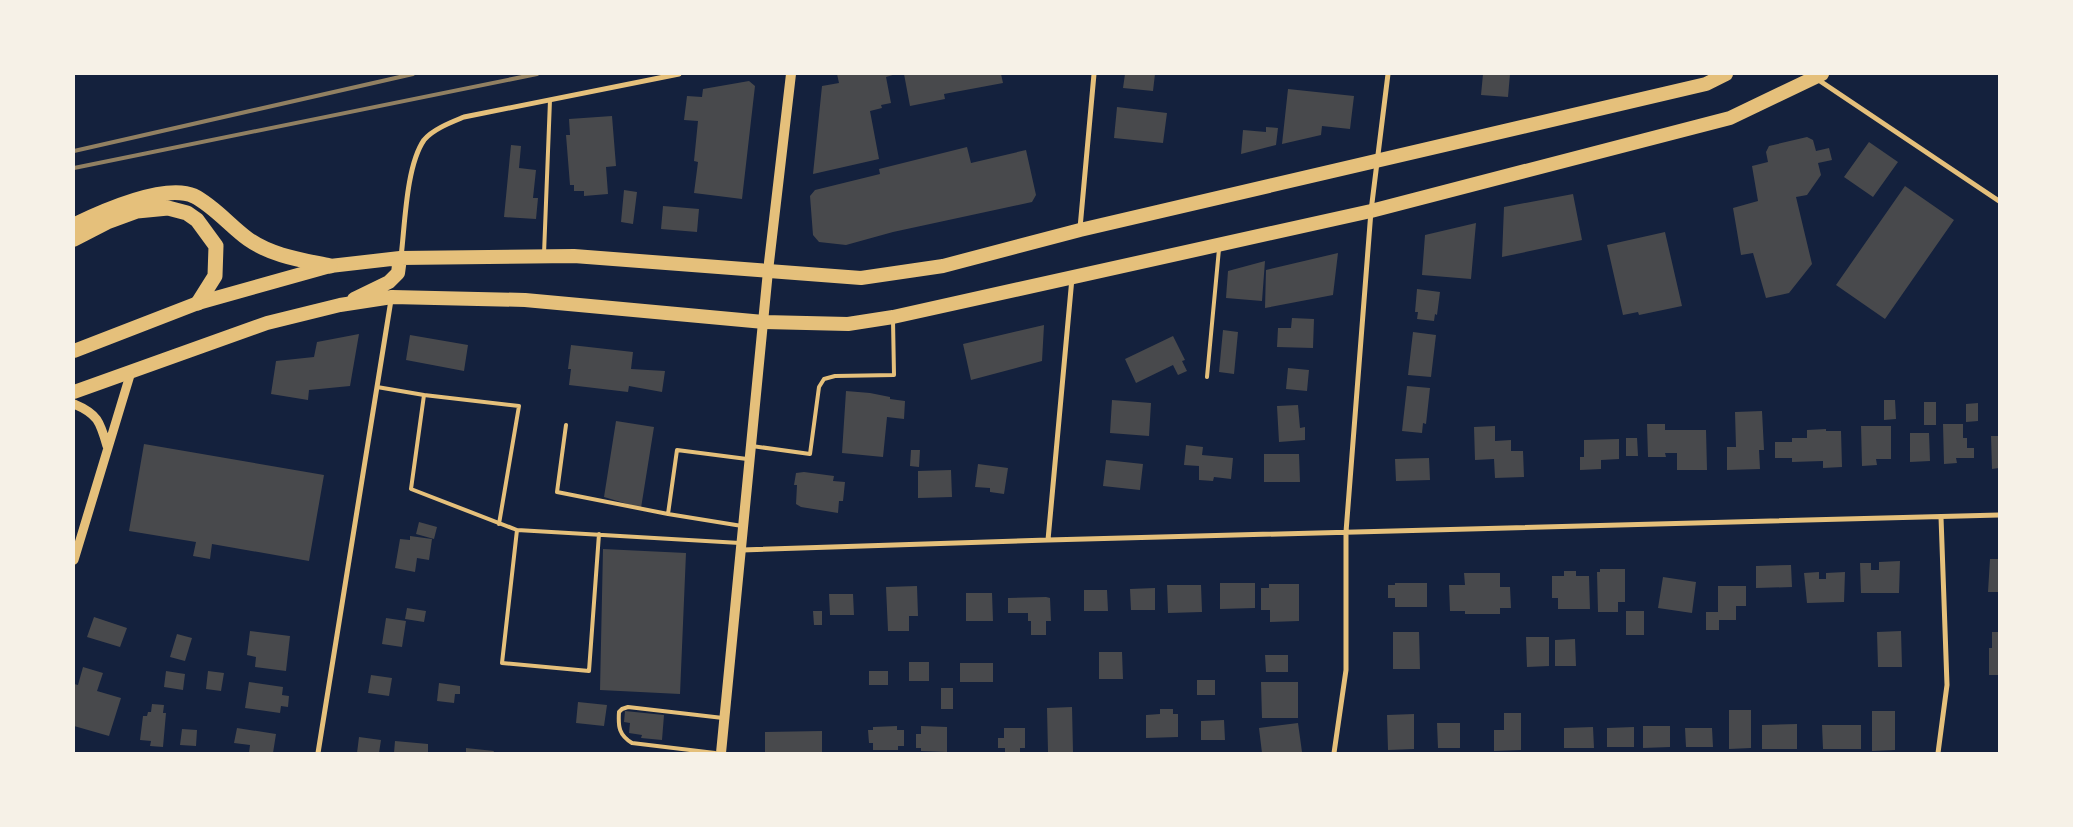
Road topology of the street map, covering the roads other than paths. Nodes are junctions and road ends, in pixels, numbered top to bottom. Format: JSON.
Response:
{"nodes":[{"id":1,"x":679,"y":74,"type":"edge"},
{"id":2,"x":791,"y":74,"type":"edge"},
{"id":3,"x":1094,"y":74,"type":"edge"},
{"id":4,"x":1388,"y":74,"type":"edge"},
{"id":5,"x":1726,"y":74,"type":"edge"},
{"id":6,"x":1815,"y":75,"type":"edge"},
{"id":7,"x":550,"y":100,"type":"junction"},
{"id":8,"x":1378,"y":162,"type":"junction"},
{"id":9,"x":1999,"y":201,"type":"edge"},
{"id":10,"x":1372,"y":211,"type":"junction"},
{"id":11,"x":74,"y":225,"type":"edge"},
{"id":12,"x":1080,"y":230,"type":"junction"},
{"id":13,"x":74,"y":239,"type":"edge"},
{"id":14,"x":1219,"y":244,"type":"junction"},
{"id":15,"x":544,"y":257,"type":"junction"},
{"id":16,"x":400,"y":258,"type":"junction"},
{"id":17,"x":330,"y":266,"type":"junction"},
{"id":18,"x":768,"y":271,"type":"junction"},
{"id":19,"x":1072,"y":278,"type":"junction"},
{"id":20,"x":392,"y":297,"type":"junction"},
{"id":21,"x":198,"y":303,"type":"junction"},
{"id":22,"x":340,"y":305,"type":"junction"},
{"id":23,"x":893,"y":317,"type":"junction"},
{"id":24,"x":764,"y":322,"type":"junction"},
{"id":25,"x":74,"y":351,"type":"edge"},
{"id":26,"x":131,"y":372,"type":"junction"},
{"id":27,"x":1207,"y":377,"type":"dead end"},
{"id":28,"x":377,"y":387,"type":"junction"},
{"id":29,"x":74,"y":392,"type":"edge"},
{"id":30,"x":424,"y":395,"type":"junction"},
{"id":31,"x":74,"y":404,"type":"edge"},
{"id":32,"x":566,"y":425,"type":"dead end"},
{"id":33,"x":752,"y":446,"type":"junction"},
{"id":34,"x":107,"y":447,"type":"junction"},
{"id":35,"x":751,"y":460,"type":"junction"},
{"id":36,"x":668,"y":514,"type":"junction"},
{"id":37,"x":1999,"y":515,"type":"edge"},
{"id":38,"x":1941,"y":517,"type":"junction"},
{"id":39,"x":499,"y":524,"type":"junction"},
{"id":40,"x":744,"y":526,"type":"junction"},
{"id":41,"x":517,"y":530,"type":"junction"},
{"id":42,"x":1346,"y":532,"type":"junction"},
{"id":43,"x":598,"y":534,"type":"junction"},
{"id":44,"x":1048,"y":540,"type":"junction"},
{"id":45,"x":742,"y":546,"type":"junction"},
{"id":46,"x":74,"y":560,"type":"edge"},
{"id":47,"x":725,"y":718,"type":"junction"},
{"id":48,"x":318,"y":753,"type":"edge"},
{"id":49,"x":715,"y":753,"type":"edge"},
{"id":50,"x":721,"y":753,"type":"edge"},
{"id":51,"x":1334,"y":753,"type":"edge"},
{"id":52,"x":1938,"y":753,"type":"edge"}],
"edges":[{"from":1,"to":7,"type":"street"},
{"from":2,"to":18,"type":"main road"},
{"from":3,"to":12,"type":"street"},
{"from":4,"to":8,"type":"street"},
{"from":5,"to":8,"type":"highway"},
{"from":6,"to":9,"type":"street"},
{"from":6,"to":10,"type":"highway"},
{"from":7,"to":15,"type":"lane"},
{"from":7,"to":16,"type":"street"},
{"from":8,"to":10,"type":"street"},
{"from":8,"to":12,"type":"highway"},
{"from":10,"to":14,"type":"highway"},
{"from":10,"to":42,"type":"street"},
{"from":11,"to":17,"type":"highway"},
{"from":12,"to":18,"type":"highway"},
{"from":13,"to":21,"type":"highway"},
{"from":14,"to":19,"type":"highway"},
{"from":14,"to":27,"type":"lane"},
{"from":15,"to":16,"type":"highway"},
{"from":15,"to":18,"type":"highway"},
{"from":16,"to":17,"type":"highway"},
{"from":16,"to":22,"type":"highway"},
{"from":17,"to":21,"type":"highway"},
{"from":18,"to":24,"type":"main road"},
{"from":19,"to":23,"type":"highway"},
{"from":19,"to":44,"type":"street"},
{"from":20,"to":22,"type":"highway"},
{"from":20,"to":24,"type":"highway"},
{"from":20,"to":28,"type":"street"},
{"from":21,"to":25,"type":"highway"},
{"from":22,"to":26,"type":"highway"},
{"from":23,"to":24,"type":"highway"},
{"from":23,"to":33,"type":"lane"},
{"from":24,"to":33,"type":"main road"},
{"from":26,"to":29,"type":"highway"},
{"from":26,"to":34,"type":"street"},
{"from":28,"to":30,"type":"lane"},
{"from":28,"to":48,"type":"street"},
{"from":30,"to":39,"type":"lane"},
{"from":30,"to":39,"type":"lane"},
{"from":31,"to":34,"type":"street"},
{"from":32,"to":36,"type":"lane"},
{"from":33,"to":35,"type":"main road"},
{"from":34,"to":46,"type":"street"},
{"from":35,"to":36,"type":"lane"},
{"from":35,"to":40,"type":"main road"},
{"from":36,"to":40,"type":"lane"},
{"from":37,"to":38,"type":"street"},
{"from":38,"to":42,"type":"street"},
{"from":38,"to":52,"type":"street"},
{"from":39,"to":41,"type":"lane"},
{"from":40,"to":45,"type":"main road"},
{"from":41,"to":43,"type":"lane"},
{"from":41,"to":43,"type":"lane"},
{"from":42,"to":44,"type":"street"},
{"from":42,"to":51,"type":"street"},
{"from":43,"to":45,"type":"lane"},
{"from":44,"to":45,"type":"street"},
{"from":45,"to":47,"type":"main road"},
{"from":47,"to":49,"type":"lane"},
{"from":47,"to":50,"type":"main road"}]}
